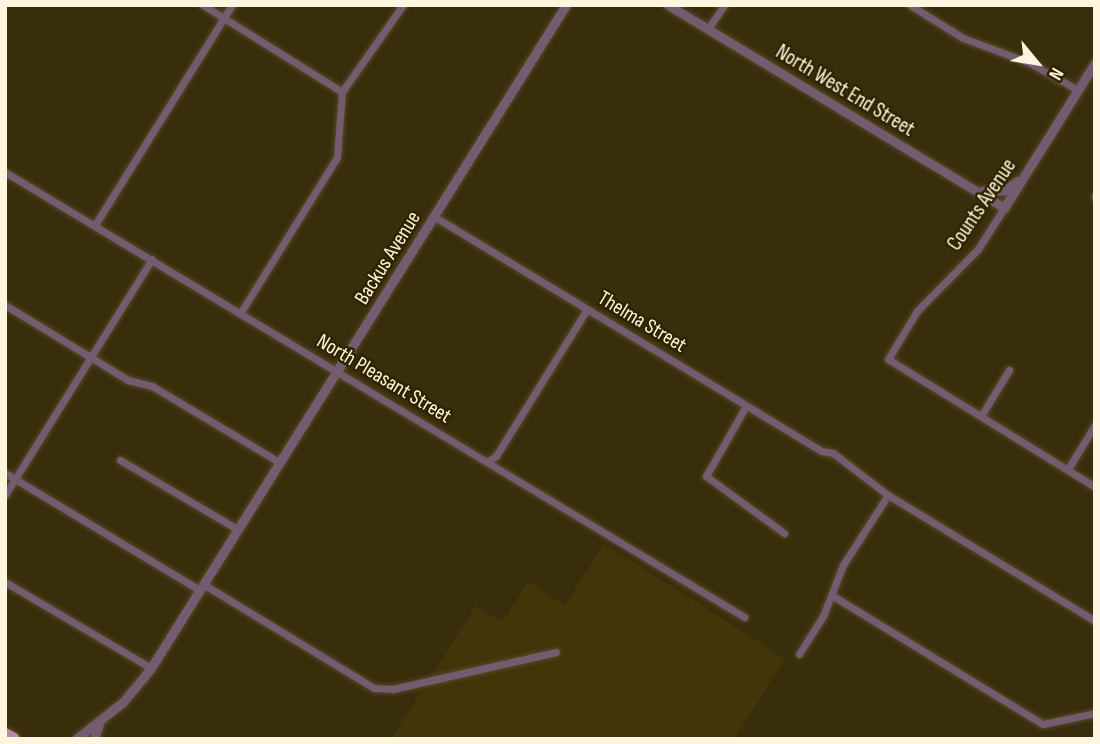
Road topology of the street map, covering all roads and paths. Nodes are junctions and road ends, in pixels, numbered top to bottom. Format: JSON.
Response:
{"nodes":[{"id":1,"x":203,"y":5,"type":"edge"},
{"id":2,"x":232,"y":5,"type":"edge"},
{"id":3,"x":403,"y":5,"type":"edge"},
{"id":4,"x":566,"y":5,"type":"edge"},
{"id":5,"x":668,"y":5,"type":"edge"},
{"id":6,"x":724,"y":5,"type":"edge"},
{"id":7,"x":910,"y":5,"type":"edge"},
{"id":8,"x":224,"y":18,"type":"junction"},
{"id":9,"x":708,"y":29,"type":"junction"},
{"id":10,"x":1095,"y":63,"type":"edge"},
{"id":11,"x":1077,"y":90,"type":"junction"},
{"id":12,"x":342,"y":92,"type":"junction"},
{"id":13,"x":1026,"y":172,"type":"junction"},
{"id":14,"x":7,"y":176,"type":"edge"},
{"id":15,"x":974,"y":190,"type":"junction"},
{"id":16,"x":1004,"y":208,"type":"junction"},
{"id":17,"x":435,"y":217,"type":"junction"},
{"id":18,"x":95,"y":225,"type":"junction"},
{"id":19,"x":152,"y":259,"type":"junction"},
{"id":20,"x":5,"y":305,"type":"edge"},
{"id":21,"x":587,"y":309,"type":"junction"},
{"id":22,"x":241,"y":312,"type":"junction"},
{"id":23,"x":92,"y":358,"type":"junction"},
{"id":24,"x":1009,"y":370,"type":"dead end"},
{"id":25,"x":337,"y":372,"type":"junction"},
{"id":26,"x":746,"y":406,"type":"junction"},
{"id":27,"x":981,"y":416,"type":"junction"},
{"id":28,"x":1095,"y":425,"type":"edge"},
{"id":29,"x":120,"y":460,"type":"dead end"},
{"id":30,"x":279,"y":462,"type":"junction"},
{"id":31,"x":488,"y":462,"type":"junction"},
{"id":32,"x":1068,"y":469,"type":"junction"},
{"id":33,"x":5,"y":473,"type":"edge"},
{"id":34,"x":15,"y":479,"type":"junction"},
{"id":35,"x":1095,"y":486,"type":"edge"},
{"id":36,"x":5,"y":495,"type":"edge"},
{"id":37,"x":888,"y":495,"type":"junction"},
{"id":38,"x":237,"y":529,"type":"junction"},
{"id":39,"x":784,"y":533,"type":"dead end"},
{"id":40,"x":5,"y":582,"type":"edge"},
{"id":41,"x":202,"y":587,"type":"junction"},
{"id":42,"x":833,"y":596,"type":"junction"},
{"id":43,"x":744,"y":617,"type":"dead end"},
{"id":44,"x":1095,"y":621,"type":"edge"},
{"id":45,"x":556,"y":652,"type":"dead end"},
{"id":46,"x":799,"y":654,"type":"dead end"},
{"id":47,"x":151,"y":668,"type":"junction"},
{"id":48,"x":1095,"y":713,"type":"edge"},
{"id":49,"x":100,"y":721,"type":"junction"},
{"id":50,"x":5,"y":734,"type":"edge"},
{"id":51,"x":14,"y":739,"type":"edge"},
{"id":52,"x":76,"y":739,"type":"edge"},
{"id":53,"x":94,"y":739,"type":"edge"}],
"edges":[{"from":1,"to":8,"type":"street"},
{"from":2,"to":8,"type":"street"},
{"from":3,"to":12,"type":"street"},
{"from":4,"to":17,"type":"street","name":"Backus Avenue"},
{"from":5,"to":9,"type":"street","name":"North West End Street"},
{"from":6,"to":9,"type":"street"},
{"from":7,"to":11,"type":"street"},
{"from":8,"to":12,"type":"street"},
{"from":8,"to":18,"type":"street"},
{"from":9,"to":15,"type":"street","name":"North West End Street"},
{"from":10,"to":11,"type":"street","name":"Counts Avenue"},
{"from":11,"to":13,"type":"street","name":"Counts Avenue"},
{"from":12,"to":22,"type":"street"},
{"from":13,"to":15,"type":"street"},
{"from":13,"to":16,"type":"street","name":"Counts Avenue"},
{"from":14,"to":18,"type":"street","name":"North Pleasant Street"},
{"from":15,"to":16,"type":"street","name":"North West End Street"},
{"from":16,"to":27,"type":"street","name":"Counts Avenue"},
{"from":17,"to":21,"type":"street","name":"Thelma Street"},
{"from":17,"to":25,"type":"street","name":"Backus Avenue"},
{"from":18,"to":19,"type":"street","name":"North Pleasant Street"},
{"from":19,"to":22,"type":"street","name":"North Pleasant Street"},
{"from":19,"to":23,"type":"street"},
{"from":20,"to":23,"type":"street"},
{"from":21,"to":26,"type":"street","name":"Thelma Street"},
{"from":21,"to":31,"type":"street"},
{"from":22,"to":25,"type":"street","name":"North Pleasant Street"},
{"from":23,"to":30,"type":"street"},
{"from":23,"to":34,"type":"street"},
{"from":24,"to":27,"type":"street"},
{"from":25,"to":30,"type":"street","name":"Backus Avenue"},
{"from":25,"to":31,"type":"street","name":"North Pleasant Street"},
{"from":26,"to":37,"type":"street","name":"Thelma Street"},
{"from":26,"to":39,"type":"street"},
{"from":27,"to":32,"type":"street"},
{"from":28,"to":32,"type":"street"},
{"from":29,"to":38,"type":"street"},
{"from":30,"to":38,"type":"street","name":"Backus Avenue"},
{"from":31,"to":43,"type":"street","name":"North Pleasant Street"},
{"from":32,"to":35,"type":"street"},
{"from":33,"to":34,"type":"street"},
{"from":34,"to":36,"type":"street"},
{"from":34,"to":41,"type":"street"},
{"from":37,"to":42,"type":"street"},
{"from":37,"to":44,"type":"street","name":"Thelma Street"},
{"from":38,"to":41,"type":"street","name":"Backus Avenue"},
{"from":40,"to":47,"type":"street"},
{"from":41,"to":45,"type":"street"},
{"from":41,"to":47,"type":"street","name":"Backus Avenue"},
{"from":42,"to":46,"type":"street"},
{"from":42,"to":48,"type":"street"},
{"from":47,"to":49,"type":"street","name":"Backus Avenue"},
{"from":49,"to":52,"type":"street","name":"Backus Avenue"},
{"from":49,"to":53,"type":"street"},
{"from":50,"to":51,"type":"main road"}]}
